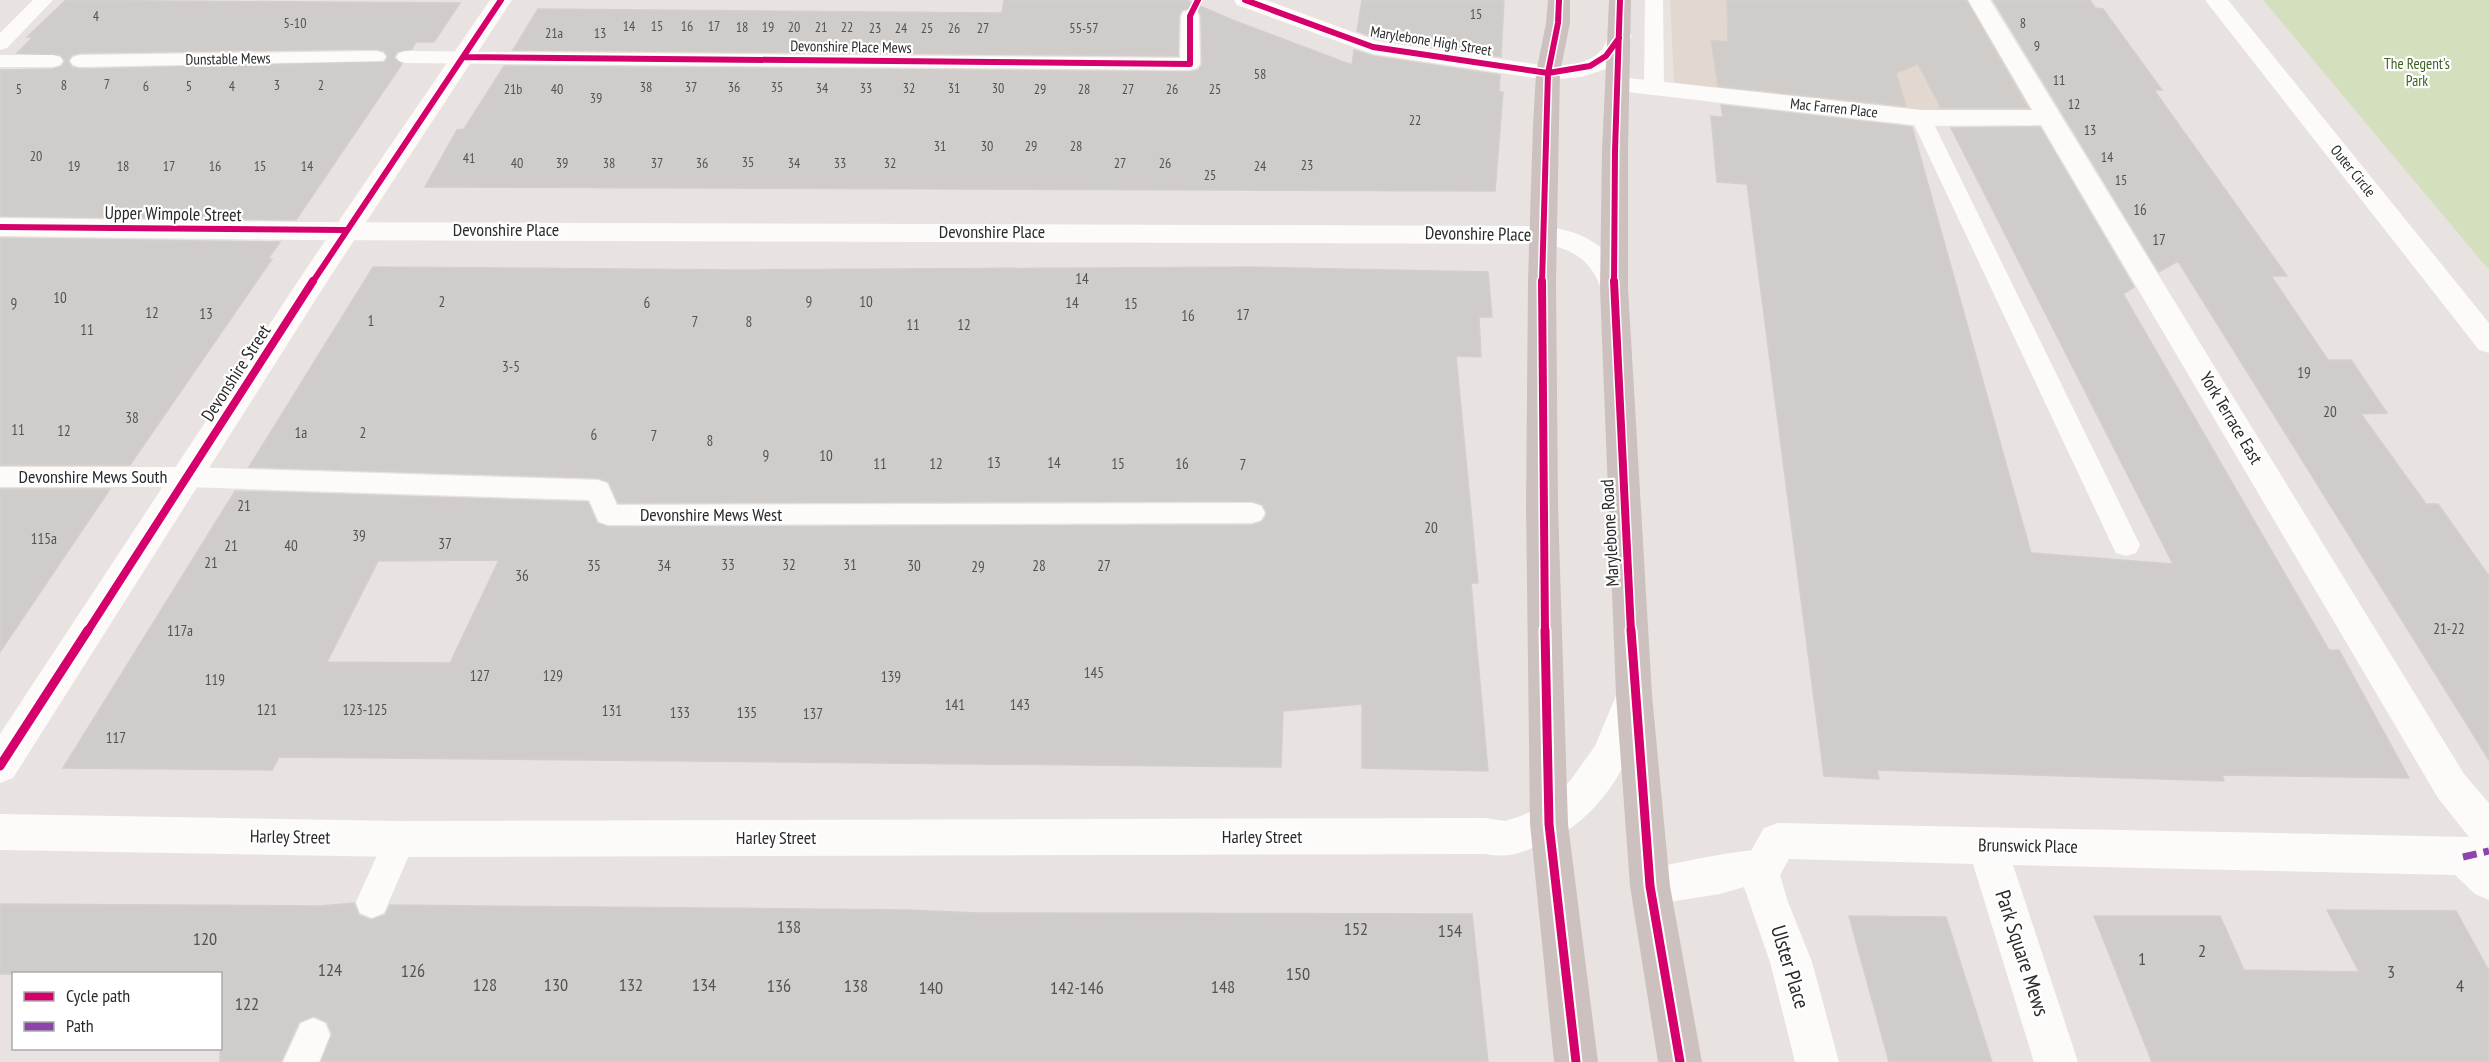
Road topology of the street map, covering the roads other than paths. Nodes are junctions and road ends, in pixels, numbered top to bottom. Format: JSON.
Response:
{"nodes":[{"id":1,"x":44,"y":0,"type":"edge"},
{"id":2,"x":501,"y":0,"type":"edge"},
{"id":3,"x":1245,"y":0,"type":"edge"},
{"id":4,"x":1559,"y":0,"type":"edge"},
{"id":5,"x":1620,"y":0,"type":"edge"},
{"id":6,"x":1654,"y":0,"type":"edge"},
{"id":7,"x":1979,"y":0,"type":"edge"},
{"id":8,"x":2216,"y":0,"type":"edge"},
{"id":9,"x":1194,"y":6,"type":"edge"},
{"id":10,"x":1620,"y":36,"type":"junction"},
{"id":11,"x":0,"y":44,"type":"edge"},
{"id":12,"x":376,"y":57,"type":"dead end"},
{"id":13,"x":406,"y":57,"type":"dead end"},
{"id":14,"x":464,"y":57,"type":"junction"},
{"id":15,"x":0,"y":61,"type":"edge"},
{"id":16,"x":53,"y":61,"type":"dead end"},
{"id":17,"x":80,"y":61,"type":"dead end"},
{"id":18,"x":1548,"y":73,"type":"junction"},
{"id":19,"x":1619,"y":84,"type":"junction"},
{"id":20,"x":1654,"y":88,"type":"junction"},
{"id":21,"x":2050,"y":117,"type":"junction"},
{"id":22,"x":1921,"y":118,"type":"junction"},
{"id":23,"x":0,"y":227,"type":"edge"},
{"id":24,"x":346,"y":230,"type":"junction"},
{"id":25,"x":1543,"y":235,"type":"junction"},
{"id":26,"x":1614,"y":288,"type":"junction"},
{"id":27,"x":2489,"y":343,"type":"edge"},
{"id":28,"x":0,"y":477,"type":"edge"},
{"id":29,"x":186,"y":477,"type":"junction"},
{"id":30,"x":1252,"y":513,"type":"dead end"},
{"id":31,"x":2126,"y":545,"type":"dead end"},
{"id":32,"x":1634,"y":695,"type":"junction"},
{"id":33,"x":0,"y":765,"type":"edge"},
{"id":34,"x":1550,"y":824,"type":"junction"},
{"id":35,"x":0,"y":832,"type":"edge"},
{"id":36,"x":400,"y":839,"type":"junction"},
{"id":37,"x":1987,"y":845,"type":"junction"},
{"id":38,"x":2482,"y":855,"type":"edge"},
{"id":39,"x":1761,"y":873,"type":"junction"},
{"id":40,"x":1650,"y":886,"type":"junction"},
{"id":41,"x":372,"y":902,"type":"dead end"},
{"id":42,"x":1576,"y":1062,"type":"edge"},
{"id":43,"x":1680,"y":1062,"type":"edge"},
{"id":44,"x":1817,"y":1062,"type":"edge"},
{"id":45,"x":2056,"y":1062,"type":"edge"}],
"edges":[{"from":1,"to":11,"type":"lane"},
{"from":2,"to":14,"type":"street","name":"Devonshire Street"},
{"from":3,"to":18,"type":"street","name":"Marylebone High Street"},
{"from":4,"to":18,"type":"highway"},
{"from":5,"to":10,"type":"highway","name":"Marylebone Road"},
{"from":6,"to":20,"type":"lane"},
{"from":7,"to":21,"type":"street","name":"York Terrace East"},
{"from":8,"to":27,"type":"street","name":"Outer Circle"},
{"from":9,"to":14,"type":"lane","name":"Devonshire Place Mews"},
{"from":10,"to":18,"type":"street","name":"Marylebone High Street"},
{"from":10,"to":19,"type":"highway","name":"Marylebone Road"},
{"from":12,"to":17,"type":"lane","name":"Dunstable Mews"},
{"from":13,"to":14,"type":"lane"},
{"from":14,"to":24,"type":"street","name":"Devonshire Street"},
{"from":15,"to":16,"type":"lane"},
{"from":18,"to":25,"type":"highway"},
{"from":19,"to":20,"type":"street","name":"Mac Farren Place"},
{"from":19,"to":26,"type":"highway","name":"Marylebone Road"},
{"from":20,"to":22,"type":"street","name":"Mac Farren Place"},
{"from":21,"to":22,"type":"street","name":"Mac Farren Place"},
{"from":21,"to":38,"type":"street","name":"York Terrace East"},
{"from":22,"to":31,"type":"lane"},
{"from":23,"to":24,"type":"street","name":"Upper Wimpole Street"},
{"from":24,"to":25,"type":"street","name":"Devonshire Place"},
{"from":24,"to":29,"type":"street","name":"Devonshire Street"},
{"from":25,"to":26,"type":"street","name":"Devonshire Place"},
{"from":25,"to":34,"type":"highway"},
{"from":26,"to":32,"type":"highway","name":"Marylebone Road"},
{"from":28,"to":29,"type":"lane","name":"Devonshire Mews South"},
{"from":29,"to":30,"type":"lane","name":"Devonshire Mews West"},
{"from":29,"to":33,"type":"street","name":"Devonshire Street"},
{"from":32,"to":34,"type":"street"},
{"from":32,"to":40,"type":"highway","name":"Marylebone Road"},
{"from":34,"to":36,"type":"street","name":"Harley Street"},
{"from":34,"to":42,"type":"highway"},
{"from":35,"to":36,"type":"street","name":"Harley Street"},
{"from":36,"to":41,"type":"lane"},
{"from":37,"to":38,"type":"street","name":"Brunswick Place"},
{"from":37,"to":39,"type":"street","name":"Brunswick Place"},
{"from":37,"to":45,"type":"street","name":"Park Square Mews"},
{"from":39,"to":40,"type":"street"},
{"from":39,"to":44,"type":"street","name":"Ulster Place"},
{"from":40,"to":43,"type":"highway","name":"Marylebone Road"}]}
